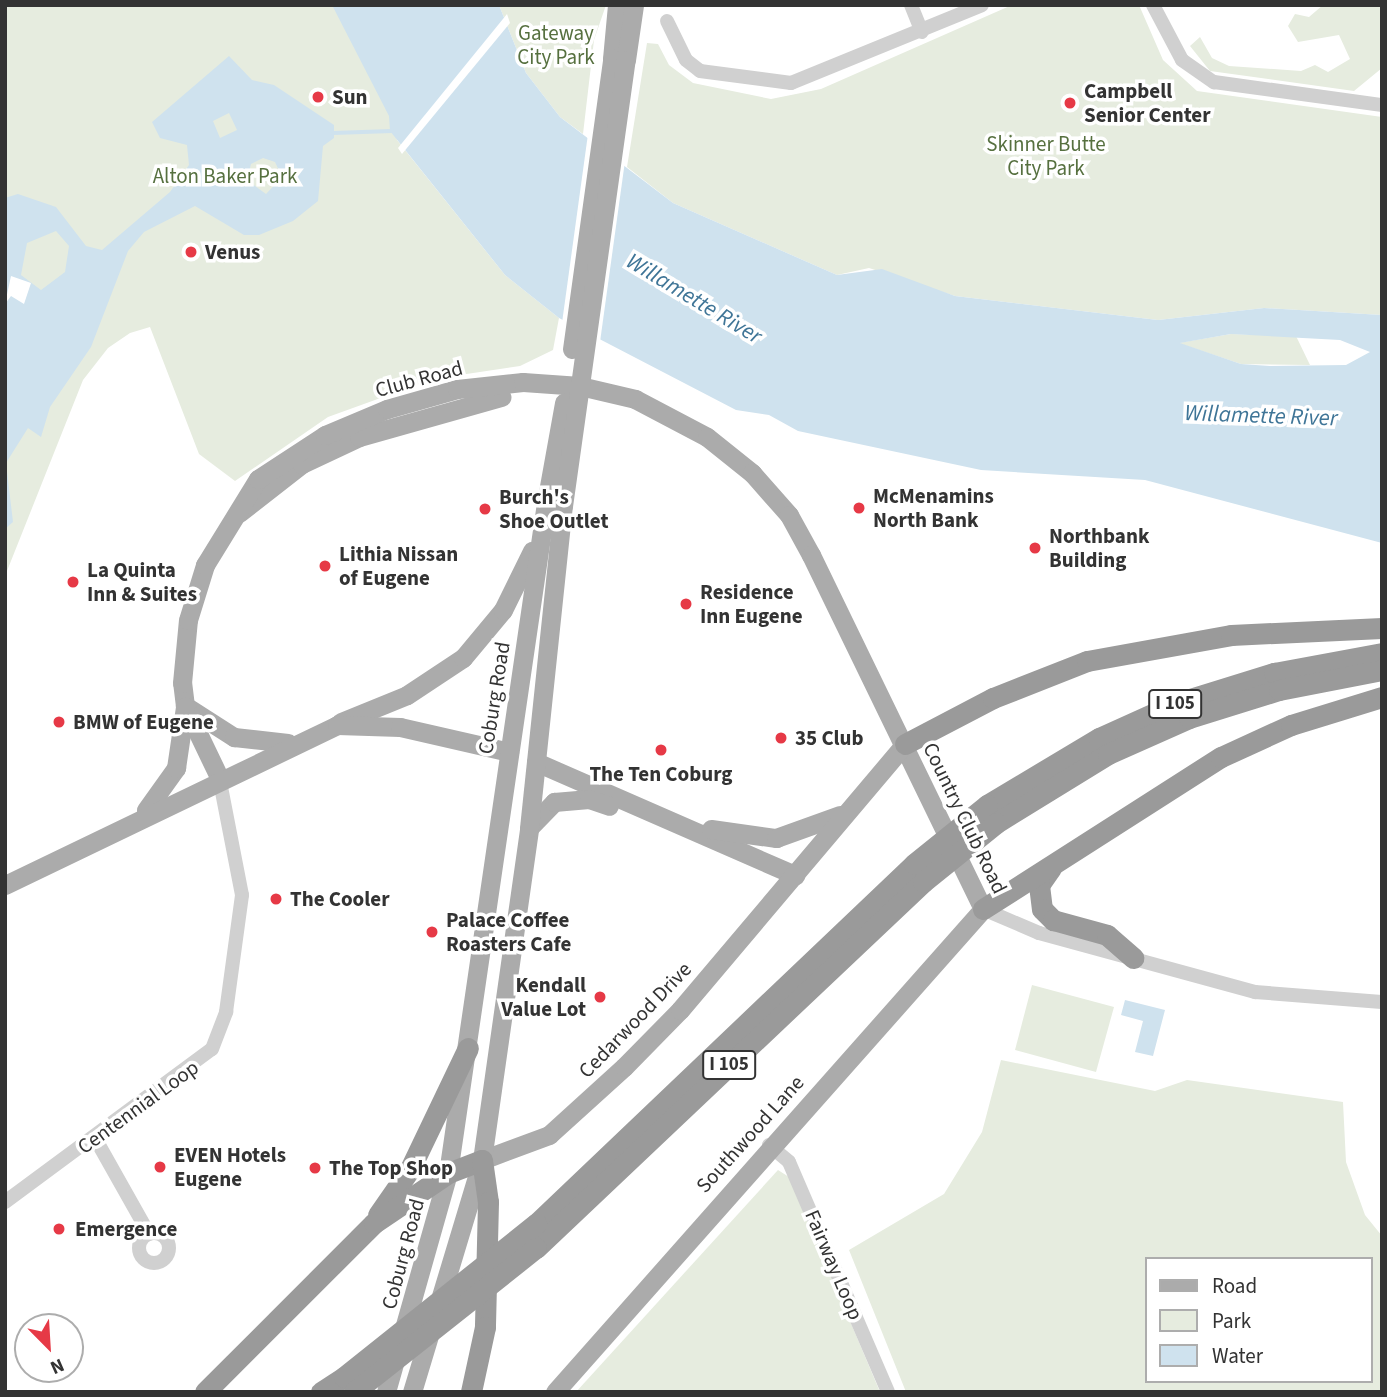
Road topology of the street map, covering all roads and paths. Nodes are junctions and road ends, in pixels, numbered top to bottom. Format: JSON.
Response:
{"nodes":[{"id":1,"x":617,"y":5,"type":"edge"},
{"id":2,"x":634,"y":5,"type":"edge"},
{"id":3,"x":911,"y":5,"type":"edge"},
{"id":4,"x":982,"y":5,"type":"edge"},
{"id":5,"x":1153,"y":5,"type":"edge"},
{"id":6,"x":667,"y":21,"type":"dead end"},
{"id":7,"x":922,"y":32,"type":"junction"},
{"id":8,"x":619,"y":60,"type":"junction"},
{"id":9,"x":1382,"y":105,"type":"edge"},
{"id":10,"x":555,"y":504,"type":"junction"},
{"id":11,"x":540,"y":533,"type":"junction"},
{"id":12,"x":1382,"y":628,"type":"edge"},
{"id":13,"x":1382,"y":653,"type":"edge"},
{"id":14,"x":1382,"y":670,"type":"edge"},
{"id":15,"x":1382,"y":697,"type":"edge"},
{"id":16,"x":185,"y":706,"type":"junction"},
{"id":17,"x":541,"y":719,"type":"junction"},
{"id":18,"x":337,"y":725,"type":"junction"},
{"id":19,"x":289,"y":743,"type":"junction"},
{"id":20,"x":905,"y":744,"type":"junction"},
{"id":21,"x":509,"y":752,"type":"junction"},
{"id":22,"x":536,"y":762,"type":"junction"},
{"id":23,"x":219,"y":777,"type":"junction"},
{"id":24,"x":634,"y":807,"type":"junction"},
{"id":25,"x":848,"y":811,"type":"junction"},
{"id":26,"x":992,"y":814,"type":"junction"},
{"id":27,"x":139,"y":818,"type":"junction"},
{"id":28,"x":684,"y":824,"type":"junction"},
{"id":29,"x":529,"y":828,"type":"junction"},
{"id":30,"x":1055,"y":862,"type":"junction"},
{"id":31,"x":918,"y":873,"type":"junction"},
{"id":32,"x":796,"y":875,"type":"junction"},
{"id":33,"x":5,"y":886,"type":"edge"},
{"id":34,"x":983,"y":909,"type":"junction"},
{"id":35,"x":1133,"y":958,"type":"junction"},
{"id":36,"x":1382,"y":1002,"type":"edge"},
{"id":37,"x":468,"y":1048,"type":"junction"},
{"id":38,"x":95,"y":1138,"type":"junction"},
{"id":39,"x":769,"y":1145,"type":"junction"},
{"id":40,"x":482,"y":1160,"type":"junction"},
{"id":41,"x":448,"y":1173,"type":"junction"},
{"id":42,"x":395,"y":1199,"type":"junction"},
{"id":43,"x":5,"y":1202,"type":"edge"},
{"id":44,"x":149,"y":1234,"type":"dead end"},
{"id":45,"x":349,"y":1385,"type":"edge"},
{"id":46,"x":205,"y":1392,"type":"edge"},
{"id":47,"x":321,"y":1392,"type":"edge"},
{"id":48,"x":386,"y":1392,"type":"edge"},
{"id":49,"x":412,"y":1392,"type":"edge"},
{"id":50,"x":471,"y":1392,"type":"edge"},
{"id":51,"x":555,"y":1392,"type":"edge"},
{"id":52,"x":888,"y":1392,"type":"edge"}],
"edges":[{"from":1,"to":8,"type":"main road","name":"Coburg Road"},
{"from":2,"to":8,"type":"main road","name":"Coburg Road"},
{"from":3,"to":7,"type":"street"},
{"from":4,"to":7,"type":"street"},
{"from":5,"to":9,"type":"street"},
{"from":6,"to":7,"type":"street"},
{"from":8,"to":10,"type":"main road","name":"Coburg Road","bridge":true},
{"from":10,"to":11,"type":"main road","name":"Coburg Road"},
{"from":10,"to":17,"type":"main road","name":"Coburg Road"},
{"from":11,"to":18,"type":"main road"},
{"from":11,"to":21,"type":"main road","name":"Coburg Road"},
{"from":12,"to":20,"type":"highway"},
{"from":13,"to":26,"type":"highway","number":"I 105"},
{"from":14,"to":26,"type":"highway","number":"I 105"},
{"from":15,"to":30,"type":"highway"},
{"from":16,"to":19,"type":"main road"},
{"from":16,"to":20,"type":"main road","name":"Club Road"},
{"from":16,"to":23,"type":"main road","name":"Club Road"},
{"from":16,"to":27,"type":"main road"},
{"from":17,"to":21,"type":"main road"},
{"from":17,"to":22,"type":"main road","name":"Coburg Road"},
{"from":18,"to":19,"type":"main road"},
{"from":18,"to":21,"type":"main road"},
{"from":19,"to":23,"type":"main road"},
{"from":20,"to":25,"type":"main road","name":"Country Club Road"},
{"from":20,"to":34,"type":"main road","name":"Country Club Road"},
{"from":21,"to":37,"type":"main road","name":"Coburg Road"},
{"from":22,"to":24,"type":"main road"},
{"from":22,"to":29,"type":"main road","name":"Coburg Road"},
{"from":23,"to":27,"type":"main road"},
{"from":23,"to":38,"type":"street","name":"Centennial Loop"},
{"from":24,"to":28,"type":"main road"},
{"from":24,"to":29,"type":"main road"},
{"from":25,"to":28,"type":"main road"},
{"from":25,"to":32,"type":"main road","name":"Country Club Road"},
{"from":26,"to":31,"type":"highway","number":"I 105","bridge":true},
{"from":27,"to":33,"type":"main road"},
{"from":28,"to":32,"type":"main road"},
{"from":29,"to":40,"type":"main road","name":"Coburg Road"},
{"from":30,"to":34,"type":"highway"},
{"from":30,"to":35,"type":"highway"},
{"from":31,"to":45,"type":"highway","number":"I 105","bridge":true},
{"from":31,"to":45,"type":"highway","number":"I 105","bridge":true},
{"from":32,"to":40,"type":"main road","name":"Cedarwood Drive"},
{"from":34,"to":35,"type":"street","name":"Country Club Road"},
{"from":34,"to":39,"type":"main road","name":"Southwood Lane"},
{"from":35,"to":36,"type":"street","name":"Country Club Road"},
{"from":37,"to":41,"type":"main road","name":"Coburg Road"},
{"from":37,"to":42,"type":"highway"},
{"from":38,"to":43,"type":"street","name":"Centennial Loop"},
{"from":38,"to":44,"type":"street"},
{"from":39,"to":51,"type":"main road","name":"Southwood Lane"},
{"from":39,"to":52,"type":"street","name":"Fairway Loop"},
{"from":40,"to":41,"type":"highway"},
{"from":40,"to":49,"type":"main road","name":"Coburg Road"},
{"from":40,"to":50,"type":"highway"},
{"from":41,"to":42,"type":"highway"},
{"from":41,"to":48,"type":"main road","name":"Coburg Road"},
{"from":42,"to":46,"type":"highway"},
{"from":45,"to":47,"type":"highway","number":"I 105"}]}
